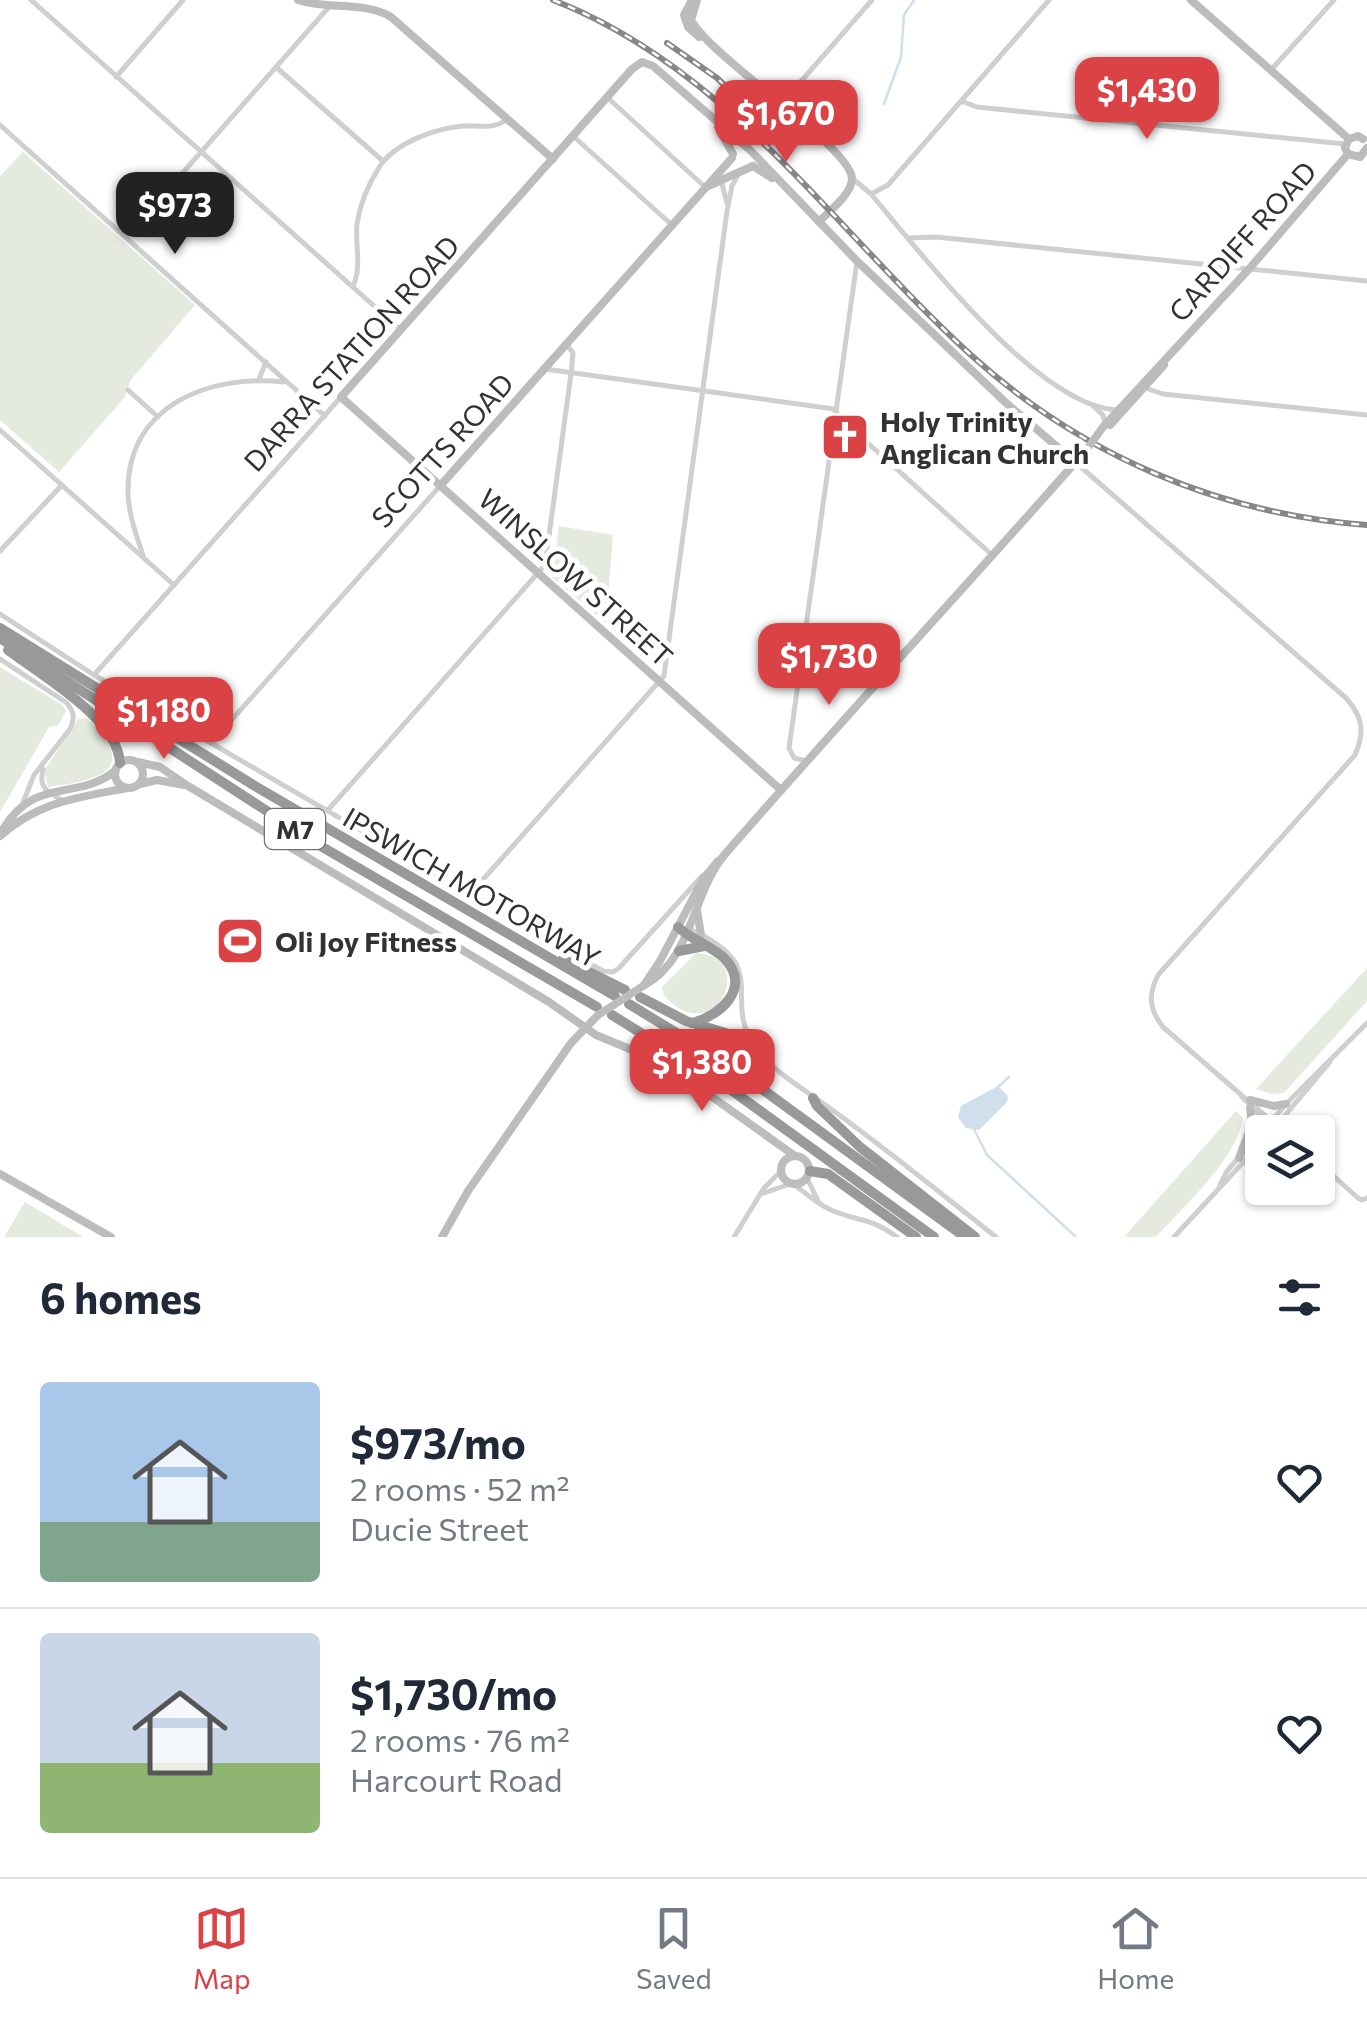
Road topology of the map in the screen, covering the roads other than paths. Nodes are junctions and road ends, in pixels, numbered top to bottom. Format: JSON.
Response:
{"nodes":[{"id":1,"x":30,"y":0,"type":"edge"},
{"id":2,"x":183,"y":0,"type":"edge"},
{"id":3,"x":298,"y":0,"type":"edge"},
{"id":4,"x":695,"y":0,"type":"edge"},
{"id":5,"x":872,"y":0,"type":"edge"},
{"id":6,"x":1049,"y":0,"type":"edge"},
{"id":7,"x":1190,"y":0,"type":"edge"},
{"id":8,"x":1335,"y":0,"type":"edge"},
{"id":9,"x":328,"y":8,"type":"junction"},
{"id":10,"x":277,"y":68,"type":"junction"},
{"id":11,"x":1271,"y":70,"type":"junction"},
{"id":12,"x":116,"y":77,"type":"junction"},
{"id":13,"x":608,"y":98,"type":"junction"},
{"id":14,"x":962,"y":101,"type":"junction"},
{"id":15,"x":781,"y":104,"type":"junction"},
{"id":16,"x":713,"y":118,"type":"junction"},
{"id":17,"x":507,"y":119,"type":"junction"},
{"id":18,"x":0,"y":125,"type":"edge"},
{"id":19,"x":573,"y":136,"type":"junction"},
{"id":20,"x":1348,"y":146,"type":"junction"},
{"id":21,"x":1366,"y":146,"type":"edge"},
{"id":22,"x":745,"y":148,"type":"junction"},
{"id":23,"x":200,"y":152,"type":"junction"},
{"id":24,"x":732,"y":156,"type":"junction"},
{"id":25,"x":553,"y":160,"type":"junction"},
{"id":26,"x":383,"y":161,"type":"junction"},
{"id":27,"x":754,"y":162,"type":"junction"},
{"id":28,"x":742,"y":172,"type":"junction"},
{"id":29,"x":720,"y":176,"type":"junction"},
{"id":30,"x":852,"y":178,"type":"junction"},
{"id":31,"x":706,"y":187,"type":"junction"},
{"id":32,"x":871,"y":194,"type":"junction"},
{"id":33,"x":728,"y":211,"type":"junction"},
{"id":34,"x":818,"y":222,"type":"junction"},
{"id":35,"x":672,"y":225,"type":"junction"},
{"id":36,"x":126,"y":237,"type":"junction"},
{"id":37,"x":908,"y":238,"type":"junction"},
{"id":38,"x":856,"y":261,"type":"junction"},
{"id":39,"x":1248,"y":269,"type":"junction"},
{"id":40,"x":1367,"y":281,"type":"edge"},
{"id":41,"x":352,"y":287,"type":"junction"},
{"id":42,"x":402,"y":330,"type":"junction"},
{"id":43,"x":566,"y":345,"type":"junction"},
{"id":44,"x":266,"y":362,"type":"junction"},
{"id":45,"x":544,"y":369,"type":"junction"},
{"id":46,"x":571,"y":374,"type":"junction"},
{"id":47,"x":258,"y":379,"type":"junction"},
{"id":48,"x":286,"y":382,"type":"junction"},
{"id":49,"x":1141,"y":386,"type":"junction"},
{"id":50,"x":128,"y":390,"type":"dead end"},
{"id":51,"x":702,"y":391,"type":"junction"},
{"id":52,"x":342,"y":397,"type":"junction"},
{"id":53,"x":1091,"y":404,"type":"junction"},
{"id":54,"x":834,"y":409,"type":"junction"},
{"id":55,"x":1116,"y":410,"type":"junction"},
{"id":56,"x":325,"y":416,"type":"junction"},
{"id":57,"x":1367,"y":416,"type":"edge"},
{"id":58,"x":158,"y":417,"type":"junction"},
{"id":59,"x":1104,"y":427,"type":"junction"},
{"id":60,"x":0,"y":430,"type":"edge"},
{"id":61,"x":1075,"y":462,"type":"junction"},
{"id":62,"x":62,"y":485,"type":"junction"},
{"id":63,"x":440,"y":486,"type":"junction"},
{"id":64,"x":134,"y":526,"type":"junction"},
{"id":65,"x":120,"y":536,"type":"junction"},
{"id":66,"x":0,"y":551,"type":"edge"},
{"id":67,"x":143,"y":554,"type":"junction"},
{"id":68,"x":991,"y":554,"type":"junction"},
{"id":69,"x":538,"y":575,"type":"junction"},
{"id":70,"x":174,"y":585,"type":"junction"},
{"id":71,"x":0,"y":614,"type":"edge"},
{"id":72,"x":0,"y":628,"type":"edge"},
{"id":73,"x":0,"y":641,"type":"edge"},
{"id":74,"x":0,"y":659,"type":"edge"},
{"id":75,"x":94,"y":675,"type":"junction"},
{"id":76,"x":658,"y":682,"type":"junction"},
{"id":77,"x":1365,"y":732,"type":"edge"},
{"id":78,"x":212,"y":743,"type":"junction"},
{"id":79,"x":806,"y":761,"type":"junction"},
{"id":80,"x":138,"y":762,"type":"junction"},
{"id":81,"x":44,"y":765,"type":"junction"},
{"id":82,"x":118,"y":767,"type":"junction"},
{"id":83,"x":140,"y":784,"type":"junction"},
{"id":84,"x":188,"y":786,"type":"junction"},
{"id":85,"x":127,"y":788,"type":"junction"},
{"id":86,"x":781,"y":790,"type":"junction"},
{"id":87,"x":46,"y":793,"type":"junction"},
{"id":88,"x":61,"y":800,"type":"junction"},
{"id":89,"x":20,"y":808,"type":"junction"},
{"id":90,"x":328,"y":810,"type":"junction"},
{"id":91,"x":0,"y":836,"type":"edge"},
{"id":92,"x":718,"y":862,"type":"junction"},
{"id":93,"x":705,"y":874,"type":"junction"},
{"id":94,"x":471,"y":893,"type":"junction"},
{"id":95,"x":697,"y":910,"type":"junction"},
{"id":96,"x":684,"y":930,"type":"junction"},
{"id":97,"x":703,"y":941,"type":"junction"},
{"id":98,"x":679,"y":951,"type":"junction"},
{"id":99,"x":642,"y":992,"type":"junction"},
{"id":100,"x":620,"y":993,"type":"dead end"},
{"id":101,"x":629,"y":1004,"type":"dead end"},
{"id":102,"x":598,"y":1011,"type":"junction"},
{"id":103,"x":612,"y":1015,"type":"dead end"},
{"id":104,"x":692,"y":1023,"type":"junction"},
{"id":105,"x":1367,"y":1023,"type":"edge"},
{"id":106,"x":584,"y":1028,"type":"junction"},
{"id":107,"x":752,"y":1041,"type":"junction"},
{"id":108,"x":1332,"y":1060,"type":"junction"},
{"id":109,"x":813,"y":1098,"type":"junction"},
{"id":110,"x":1250,"y":1104,"type":"junction"},
{"id":111,"x":1286,"y":1104,"type":"junction"},
{"id":112,"x":1262,"y":1115,"type":"edge"},
{"id":113,"x":1276,"y":1115,"type":"edge"},
{"id":114,"x":1287,"y":1115,"type":"edge"},
{"id":115,"x":766,"y":1138,"type":"junction"},
{"id":116,"x":1245,"y":1151,"type":"edge"},
{"id":117,"x":796,"y":1156,"type":"junction"},
{"id":118,"x":1239,"y":1158,"type":"junction"},
{"id":119,"x":1245,"y":1161,"type":"edge"},
{"id":120,"x":782,"y":1167,"type":"junction"},
{"id":121,"x":0,"y":1174,"type":"edge"},
{"id":122,"x":809,"y":1174,"type":"junction"},
{"id":123,"x":1335,"y":1177,"type":"edge"},
{"id":124,"x":792,"y":1184,"type":"junction"},
{"id":125,"x":1220,"y":1185,"type":"junction"},
{"id":126,"x":762,"y":1194,"type":"junction"},
{"id":127,"x":1367,"y":1198,"type":"edge"},
{"id":128,"x":821,"y":1206,"type":"junction"},
{"id":129,"x":111,"y":1237,"type":"edge"},
{"id":130,"x":442,"y":1237,"type":"edge"},
{"id":131,"x":734,"y":1237,"type":"edge"},
{"id":132,"x":897,"y":1237,"type":"edge"},
{"id":133,"x":916,"y":1237,"type":"edge"},
{"id":134,"x":934,"y":1237,"type":"edge"},
{"id":135,"x":964,"y":1237,"type":"edge"},
{"id":136,"x":975,"y":1237,"type":"edge"},
{"id":137,"x":996,"y":1237,"type":"edge"},
{"id":138,"x":1174,"y":1237,"type":"edge"}],
"edges":[{"from":1,"to":12,"type":"street"},
{"from":2,"to":12,"type":"street"},
{"from":3,"to":9,"type":"street"},
{"from":4,"to":15,"type":"street"},
{"from":5,"to":15,"type":"street"},
{"from":6,"to":14,"type":"street"},
{"from":7,"to":11,"type":"street"},
{"from":8,"to":11,"type":"street"},
{"from":9,"to":10,"type":"street"},
{"from":9,"to":17,"type":"street"},
{"from":10,"to":23,"type":"street"},
{"from":10,"to":26,"type":"street"},
{"from":11,"to":20,"type":"street"},
{"from":12,"to":23,"type":"street"},
{"from":13,"to":16,"type":"street","name":"DARRA STATION ROAD"},
{"from":13,"to":19,"type":"street","name":"DARRA STATION ROAD"},
{"from":13,"to":31,"type":"street"},
{"from":14,"to":20,"type":"street"},
{"from":14,"to":32,"type":"street"},
{"from":15,"to":30,"type":"street"},
{"from":16,"to":22,"type":"street"},
{"from":16,"to":24,"type":"street"},
{"from":17,"to":25,"type":"street"},
{"from":17,"to":26,"type":"street"},
{"from":18,"to":36,"type":"street"},
{"from":19,"to":25,"type":"street","name":"DARRA STATION ROAD"},
{"from":19,"to":35,"type":"street"},
{"from":20,"to":21,"type":"street"},
{"from":20,"to":21,"type":"street"},
{"from":20,"to":39,"type":"street","name":"CARDIFF ROAD"},
{"from":22,"to":24,"type":"street","name":"SCOTTS ROAD"},
{"from":22,"to":27,"type":"street"},
{"from":23,"to":36,"type":"street"},
{"from":23,"to":41,"type":"street"},
{"from":24,"to":28,"type":"street"},
{"from":24,"to":29,"type":"street","name":"SCOTTS ROAD"},
{"from":25,"to":42,"type":"street","name":"DARRA STATION ROAD"},
{"from":26,"to":41,"type":"street"},
{"from":27,"to":28,"type":"street","name":"SCOTTS ROAD"},
{"from":27,"to":34,"type":"street"},
{"from":28,"to":29,"type":"street","name":"SCOTTS ROAD"},
{"from":28,"to":33,"type":"street"},
{"from":29,"to":31,"type":"street","name":"SCOTTS ROAD"},
{"from":29,"to":33,"type":"street"},
{"from":30,"to":32,"type":"street"},
{"from":30,"to":34,"type":"street"},
{"from":31,"to":35,"type":"street","name":"SCOTTS ROAD"},
{"from":32,"to":37,"type":"street"},
{"from":33,"to":51,"type":"street"},
{"from":34,"to":38,"type":"street"},
{"from":35,"to":43,"type":"street","name":"SCOTTS ROAD"},
{"from":36,"to":44,"type":"street"},
{"from":37,"to":39,"type":"street"},
{"from":37,"to":53,"type":"street"},
{"from":38,"to":54,"type":"street"},
{"from":38,"to":61,"type":"street"},
{"from":39,"to":40,"type":"street"},
{"from":39,"to":49,"type":"street","name":"CARDIFF ROAD"},
{"from":41,"to":42,"type":"street"},
{"from":42,"to":52,"type":"street","name":"DARRA STATION ROAD"},
{"from":43,"to":45,"type":"street","name":"SCOTTS ROAD"},
{"from":43,"to":46,"type":"street"},
{"from":44,"to":47,"type":"street"},
{"from":44,"to":48,"type":"street"},
{"from":45,"to":46,"type":"street"},
{"from":45,"to":63,"type":"street","name":"SCOTTS ROAD"},
{"from":46,"to":51,"type":"street"},
{"from":46,"to":69,"type":"street"},
{"from":47,"to":48,"type":"street"},
{"from":47,"to":58,"type":"street"},
{"from":48,"to":56,"type":"street"},
{"from":49,"to":55,"type":"street","name":"CARDIFF ROAD"},
{"from":49,"to":57,"type":"street"},
{"from":49,"to":59,"type":"street","name":"CARDIFF ROAD"},
{"from":50,"to":58,"type":"street"},
{"from":51,"to":54,"type":"street"},
{"from":51,"to":76,"type":"street"},
{"from":52,"to":56,"type":"street","name":"DARRA STATION ROAD"},
{"from":52,"to":63,"type":"street","name":"WINSLOW STREET"},
{"from":53,"to":55,"type":"street"},
{"from":53,"to":59,"type":"street"},
{"from":54,"to":68,"type":"street"},
{"from":54,"to":79,"type":"street"},
{"from":55,"to":59,"type":"street","name":"CARDIFF ROAD"},
{"from":56,"to":70,"type":"street","name":"DARRA STATION ROAD"},
{"from":58,"to":64,"type":"street"},
{"from":59,"to":61,"type":"street","bridge":true},
{"from":60,"to":62,"type":"street"},
{"from":61,"to":68,"type":"street"},
{"from":61,"to":77,"type":"street"},
{"from":62,"to":65,"type":"street"},
{"from":62,"to":66,"type":"street"},
{"from":63,"to":69,"type":"street","name":"WINSLOW STREET"},
{"from":63,"to":78,"type":"street","name":"SCOTTS ROAD"},
{"from":64,"to":65,"type":"street"},
{"from":64,"to":67,"type":"street"},
{"from":65,"to":67,"type":"street"},
{"from":67,"to":70,"type":"street"},
{"from":68,"to":79,"type":"street"},
{"from":69,"to":76,"type":"street","name":"WINSLOW STREET"},
{"from":69,"to":90,"type":"street"},
{"from":70,"to":75,"type":"street","name":"DARRA STATION ROAD"},
{"from":71,"to":75,"type":"street"},
{"from":72,"to":100,"type":"highway","name":"IPSWICH MOTORWAY","number":"M7"},
{"from":73,"to":82,"type":"highway"},
{"from":73,"to":102,"type":"highway","name":"IPSWICH MOTORWAY","number":"M7"},
{"from":74,"to":81,"type":"street"},
{"from":75,"to":78,"type":"street"},
{"from":76,"to":86,"type":"street","name":"WINSLOW STREET"},
{"from":76,"to":94,"type":"street"},
{"from":77,"to":110,"type":"street"},
{"from":78,"to":90,"type":"street"},
{"from":79,"to":86,"type":"street"},
{"from":80,"to":82,"type":"street"},
{"from":80,"to":83,"type":"street"},
{"from":80,"to":84,"type":"street"},
{"from":81,"to":87,"type":"street"},
{"from":81,"to":89,"type":"street"},
{"from":82,"to":85,"type":"street"},
{"from":82,"to":87,"type":"street"},
{"from":83,"to":84,"type":"street"},
{"from":83,"to":85,"type":"street"},
{"from":84,"to":106,"type":"street"},
{"from":85,"to":88,"type":"street"},
{"from":86,"to":92,"type":"street"},
{"from":87,"to":88,"type":"street"},
{"from":87,"to":89,"type":"street"},
{"from":88,"to":91,"type":"street"},
{"from":89,"to":91,"type":"street"},
{"from":90,"to":94,"type":"street"},
{"from":92,"to":93,"type":"street"},
{"from":92,"to":95,"type":"street"},
{"from":93,"to":94,"type":"street"},
{"from":93,"to":96,"type":"street"},
{"from":95,"to":96,"type":"street"},
{"from":95,"to":97,"type":"street"},
{"from":96,"to":97,"type":"highway"},
{"from":96,"to":98,"type":"street"},
{"from":96,"to":99,"type":"street"},
{"from":97,"to":98,"type":"highway"},
{"from":97,"to":104,"type":"highway"},
{"from":97,"to":107,"type":"street"},
{"from":98,"to":99,"type":"street"},
{"from":99,"to":102,"type":"street","bridge":true},
{"from":99,"to":104,"type":"highway"},
{"from":101,"to":135,"type":"highway"},
{"from":102,"to":106,"type":"street"},
{"from":103,"to":134,"type":"highway"},
{"from":104,"to":107,"type":"highway"},
{"from":105,"to":108,"type":"street"},
{"from":106,"to":115,"type":"street"},
{"from":106,"to":130,"type":"street"},
{"from":107,"to":109,"type":"street"},
{"from":108,"to":111,"type":"street"},
{"from":108,"to":114,"type":"street"},
{"from":109,"to":136,"type":"highway"},
{"from":109,"to":137,"type":"street"},
{"from":110,"to":111,"type":"street"},
{"from":110,"to":112,"type":"street"},
{"from":110,"to":118,"type":"street"},
{"from":111,"to":113,"type":"street"},
{"from":115,"to":117,"type":"street"},
{"from":115,"to":120,"type":"street"},
{"from":116,"to":118,"type":"street"},
{"from":117,"to":120,"type":"street"},
{"from":117,"to":122,"type":"street"},
{"from":118,"to":125,"type":"street"},
{"from":119,"to":125,"type":"street"},
{"from":120,"to":124,"type":"street"},
{"from":120,"to":126,"type":"street"},
{"from":121,"to":129,"type":"street"},
{"from":122,"to":124,"type":"street"},
{"from":122,"to":128,"type":"street"},
{"from":122,"to":133,"type":"highway"},
{"from":123,"to":127,"type":"street"},
{"from":124,"to":126,"type":"street"},
{"from":124,"to":128,"type":"street"},
{"from":125,"to":138,"type":"street"},
{"from":126,"to":131,"type":"street"},
{"from":128,"to":132,"type":"street"}]}
